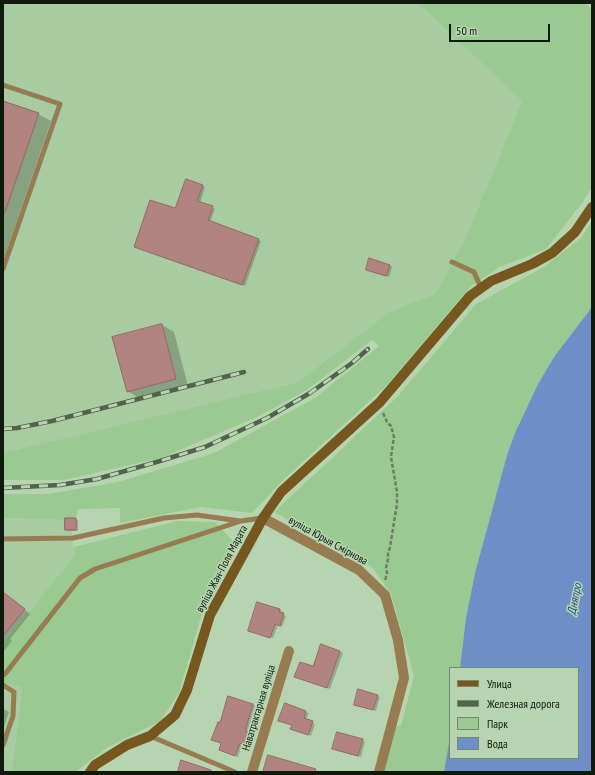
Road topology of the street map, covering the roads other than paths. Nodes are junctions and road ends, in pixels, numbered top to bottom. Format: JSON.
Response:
{"nodes":[{"id":1,"x":3,"y":85,"type":"edge"},
{"id":2,"x":592,"y":207,"type":"edge"},
{"id":3,"x":452,"y":262,"type":"dead end"},
{"id":4,"x":3,"y":269,"type":"edge"},
{"id":5,"x":481,"y":288,"type":"junction"},
{"id":6,"x":263,"y":518,"type":"junction"},
{"id":7,"x":241,"y":521,"type":"junction"},
{"id":8,"x":3,"y":539,"type":"edge"},
{"id":9,"x":289,"y":651,"type":"dead end"},
{"id":10,"x":3,"y":676,"type":"edge"},
{"id":11,"x":3,"y":685,"type":"edge"},
{"id":12,"x":150,"y":736,"type":"junction"},
{"id":13,"x":3,"y":745,"type":"edge"},
{"id":14,"x":90,"y":772,"type":"edge"},
{"id":15,"x":235,"y":772,"type":"edge"},
{"id":16,"x":252,"y":772,"type":"edge"},
{"id":17,"x":379,"y":772,"type":"edge"}],
"edges":[{"from":1,"to":4,"type":"lane"},
{"from":2,"to":5,"type":"street","name":"вуліца Жан-Поля Марата"},
{"from":3,"to":5,"type":"lane"},
{"from":5,"to":6,"type":"street","name":"вуліца Жан-Поля Марата"},
{"from":6,"to":7,"type":"lane"},
{"from":6,"to":12,"type":"street","name":"вуліца Жан-Поля Марата"},
{"from":6,"to":17,"type":"street","name":"вуліца Юрыя Смірнова"},
{"from":7,"to":8,"type":"lane"},
{"from":7,"to":10,"type":"lane"},
{"from":9,"to":16,"type":"street","name":"Наватрактарная вуліца"},
{"from":11,"to":13,"type":"lane"},
{"from":12,"to":14,"type":"street","name":"вуліца Жан-Поля Марата"},
{"from":12,"to":15,"type":"lane"}]}
